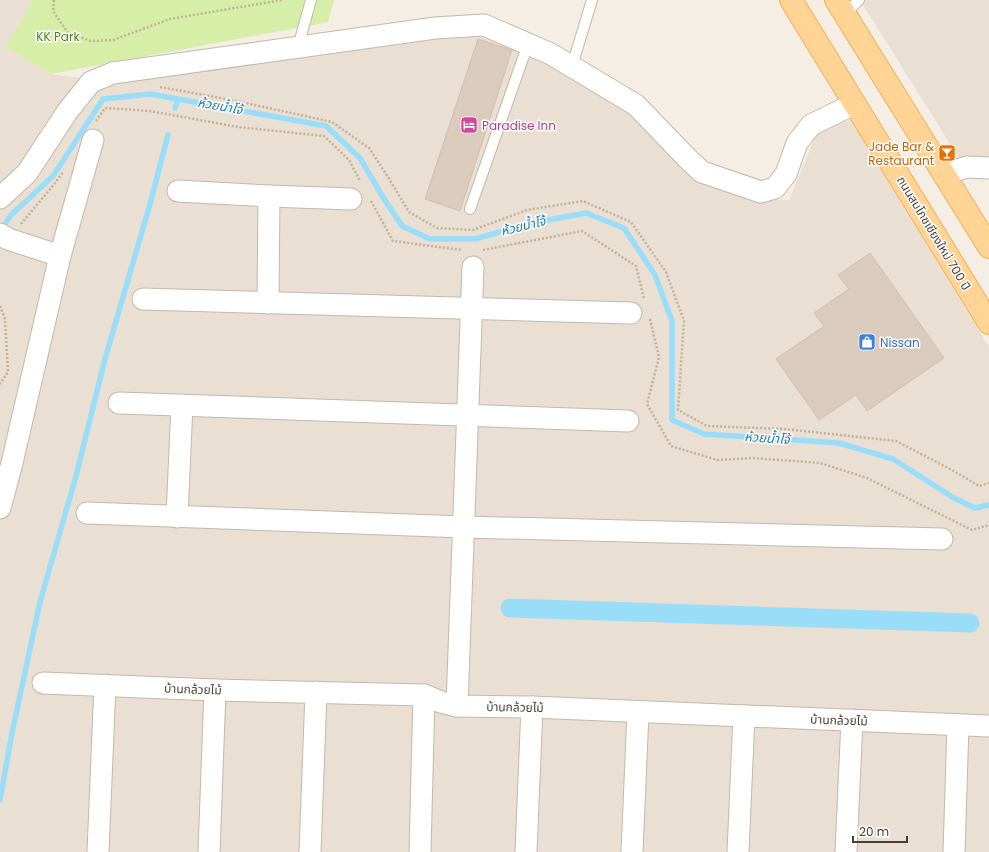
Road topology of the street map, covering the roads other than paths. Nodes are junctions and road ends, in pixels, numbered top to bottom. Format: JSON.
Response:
{"nodes":[{"id":1,"x":311,"y":0,"type":"edge"},
{"id":2,"x":592,"y":0,"type":"edge"},
{"id":3,"x":791,"y":0,"type":"edge"},
{"id":4,"x":847,"y":5,"type":"edge"},
{"id":5,"x":528,"y":44,"type":"junction"},
{"id":6,"x":298,"y":47,"type":"junction"},
{"id":7,"x":572,"y":66,"type":"junction"},
{"id":8,"x":854,"y":104,"type":"junction"},
{"id":9,"x":93,"y":140,"type":"dead end"},
{"id":10,"x":989,"y":168,"type":"edge"},
{"id":11,"x":944,"y":174,"type":"junction"},
{"id":12,"x":178,"y":191,"type":"dead end"},
{"id":13,"x":269,"y":196,"type":"junction"},
{"id":14,"x":0,"y":198,"type":"edge"},
{"id":15,"x":351,"y":199,"type":"dead end"},
{"id":16,"x":470,"y":209,"type":"dead end"},
{"id":17,"x":4,"y":236,"type":"edge"},
{"id":18,"x":989,"y":247,"type":"edge"},
{"id":19,"x":60,"y":256,"type":"junction"},
{"id":20,"x":473,"y":267,"type":"dead end"},
{"id":21,"x":143,"y":299,"type":"dead end"},
{"id":22,"x":268,"y":303,"type":"junction"},
{"id":23,"x":472,"y":309,"type":"junction"},
{"id":24,"x":631,"y":313,"type":"dead end"},
{"id":25,"x":989,"y":323,"type":"edge"},
{"id":26,"x":119,"y":403,"type":"dead end"},
{"id":27,"x":182,"y":405,"type":"junction"},
{"id":28,"x":468,"y":415,"type":"junction"},
{"id":29,"x":628,"y":421,"type":"dead end"},
{"id":30,"x":6,"y":463,"type":"edge"},
{"id":31,"x":0,"y":508,"type":"edge"},
{"id":32,"x":87,"y":513,"type":"dead end"},
{"id":33,"x":177,"y":517,"type":"junction"},
{"id":34,"x":464,"y":527,"type":"junction"},
{"id":35,"x":942,"y":539,"type":"dead end"},
{"id":36,"x":43,"y":683,"type":"dead end"},
{"id":37,"x":105,"y":685,"type":"junction"},
{"id":38,"x":215,"y":690,"type":"junction"},
{"id":39,"x":316,"y":692,"type":"junction"},
{"id":40,"x":424,"y":695,"type":"junction"},
{"id":41,"x":457,"y":706,"type":"junction"},
{"id":42,"x":532,"y":707,"type":"junction"},
{"id":43,"x":638,"y":712,"type":"junction"},
{"id":44,"x":744,"y":716,"type":"junction"},
{"id":45,"x":852,"y":720,"type":"junction"},
{"id":46,"x":958,"y":725,"type":"junction"},
{"id":47,"x":989,"y":726,"type":"edge"},
{"id":48,"x":98,"y":852,"type":"edge"},
{"id":49,"x":209,"y":852,"type":"edge"},
{"id":50,"x":310,"y":852,"type":"edge"},
{"id":51,"x":420,"y":852,"type":"edge"},
{"id":52,"x":526,"y":852,"type":"edge"},
{"id":53,"x":632,"y":852,"type":"edge"},
{"id":54,"x":738,"y":852,"type":"edge"},
{"id":55,"x":846,"y":852,"type":"edge"},
{"id":56,"x":954,"y":852,"type":"edge"}],
"edges":[{"from":1,"to":6,"type":"lane"},
{"from":2,"to":7,"type":"lane"},
{"from":3,"to":8,"type":"main road","name":"ถนนสมโภชเชียงใหม่ 700 ปี"},
{"from":4,"to":11,"type":"main road"},
{"from":5,"to":6,"type":"street"},
{"from":5,"to":7,"type":"street"},
{"from":5,"to":16,"type":"lane"},
{"from":6,"to":14,"type":"street"},
{"from":7,"to":8,"type":"street"},
{"from":8,"to":25,"type":"main road","name":"ถนนสมโภชเชียงใหม่ 700 ปี"},
{"from":9,"to":19,"type":"street"},
{"from":10,"to":11,"type":"street"},
{"from":11,"to":18,"type":"main road"},
{"from":12,"to":13,"type":"street"},
{"from":13,"to":15,"type":"street"},
{"from":13,"to":22,"type":"street"},
{"from":17,"to":19,"type":"street"},
{"from":19,"to":30,"type":"street"},
{"from":20,"to":23,"type":"street"},
{"from":21,"to":22,"type":"street"},
{"from":22,"to":23,"type":"street"},
{"from":23,"to":24,"type":"street"},
{"from":23,"to":28,"type":"street"},
{"from":26,"to":27,"type":"street"},
{"from":27,"to":28,"type":"street"},
{"from":27,"to":33,"type":"street"},
{"from":28,"to":29,"type":"street"},
{"from":28,"to":34,"type":"street"},
{"from":30,"to":31,"type":"street"},
{"from":32,"to":33,"type":"street"},
{"from":33,"to":34,"type":"street"},
{"from":34,"to":35,"type":"street"},
{"from":34,"to":41,"type":"street"},
{"from":36,"to":37,"type":"street","name":"บ้านกล้วยไม้"},
{"from":37,"to":38,"type":"street","name":"บ้านกล้วยไม้"},
{"from":37,"to":48,"type":"street"},
{"from":38,"to":39,"type":"street","name":"บ้านกล้วยไม้"},
{"from":38,"to":49,"type":"street"},
{"from":39,"to":40,"type":"street","name":"บ้านกล้วยไม้"},
{"from":39,"to":50,"type":"street"},
{"from":40,"to":41,"type":"street","name":"บ้านกล้วยไม้"},
{"from":40,"to":51,"type":"street"},
{"from":41,"to":42,"type":"street","name":"บ้านกล้วยไม้"},
{"from":42,"to":43,"type":"street","name":"บ้านกล้วยไม้"},
{"from":42,"to":52,"type":"street"},
{"from":43,"to":44,"type":"street","name":"บ้านกล้วยไม้"},
{"from":43,"to":53,"type":"street"},
{"from":44,"to":45,"type":"street","name":"บ้านกล้วยไม้"},
{"from":44,"to":54,"type":"street"},
{"from":45,"to":46,"type":"street","name":"บ้านกล้วยไม้"},
{"from":45,"to":55,"type":"street"},
{"from":46,"to":47,"type":"street","name":"บ้านกล้วยไม้"},
{"from":46,"to":56,"type":"street"}]}
